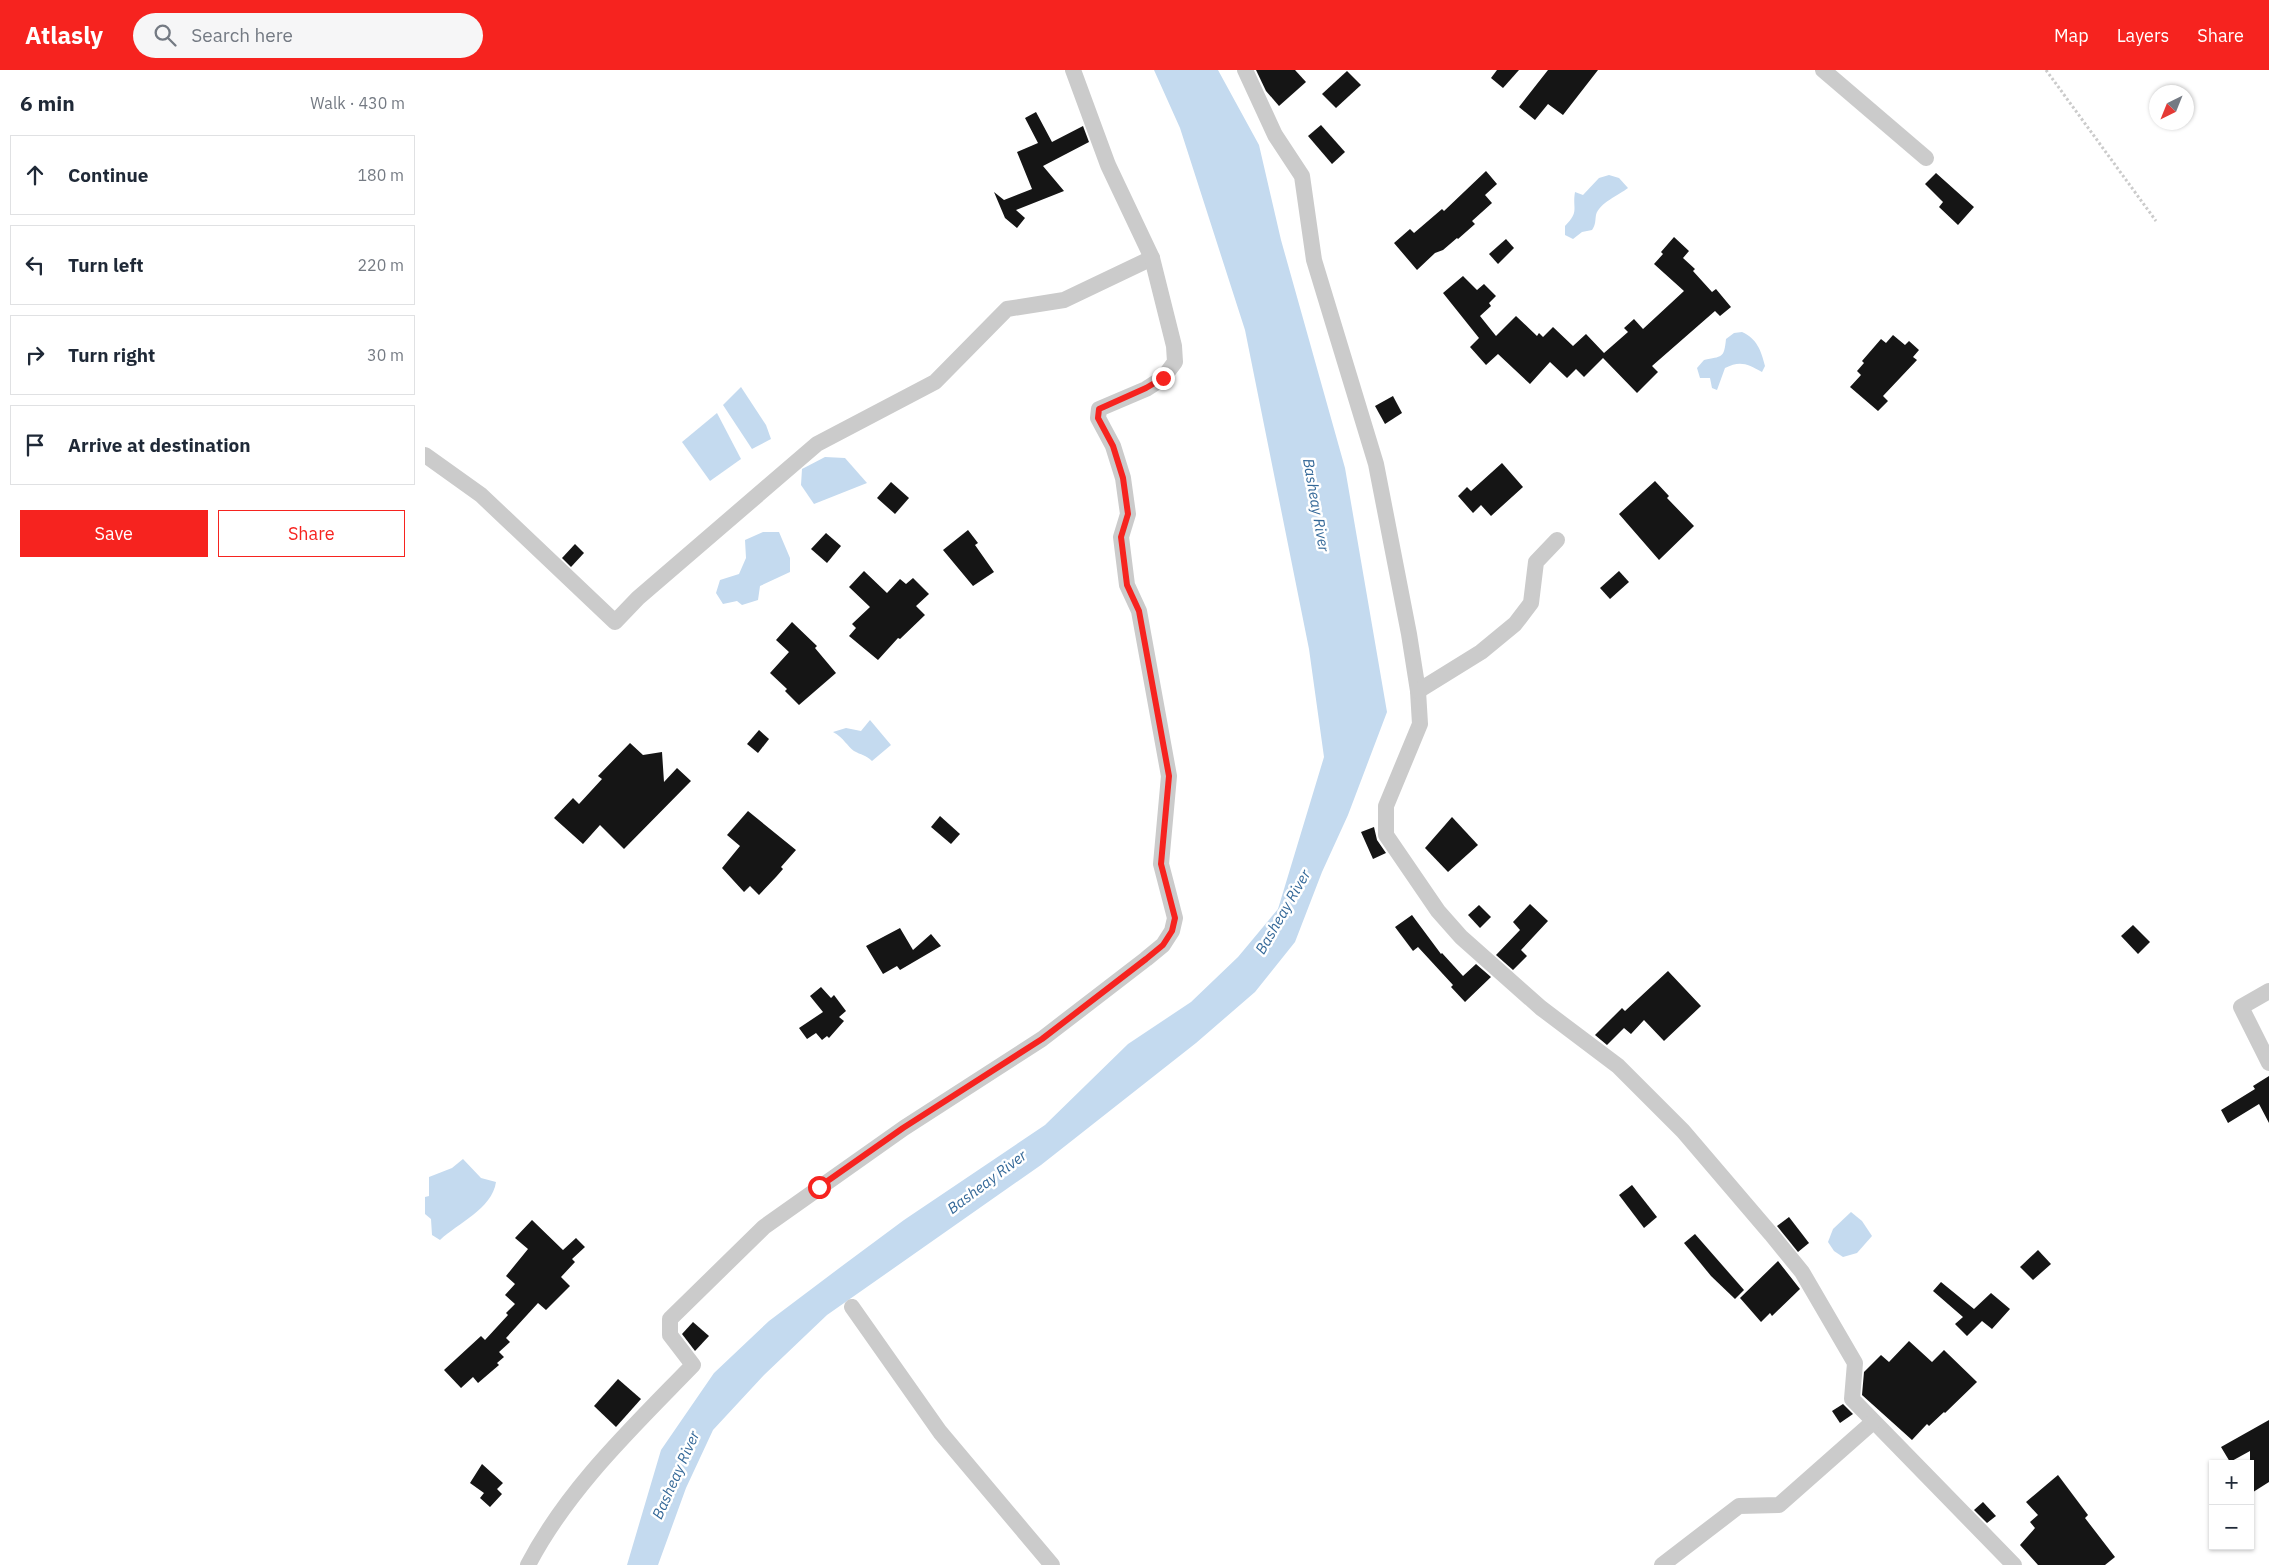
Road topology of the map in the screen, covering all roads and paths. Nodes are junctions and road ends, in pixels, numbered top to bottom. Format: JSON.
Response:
{"nodes":[{"id":1,"x":1073,"y":70,"type":"edge"},
{"id":2,"x":1245,"y":70,"type":"edge"},
{"id":3,"x":1823,"y":70,"type":"edge"},
{"id":4,"x":2046,"y":70,"type":"edge"},
{"id":5,"x":1926,"y":158,"type":"dead end"},
{"id":6,"x":2156,"y":221,"type":"dead end"},
{"id":7,"x":1152,"y":258,"type":"junction"},
{"id":8,"x":425,"y":455,"type":"edge"},
{"id":9,"x":1557,"y":540,"type":"dead end"},
{"id":10,"x":1418,"y":691,"type":"junction"},
{"id":11,"x":2269,"y":992,"type":"edge"},
{"id":12,"x":2269,"y":1063,"type":"edge"},
{"id":13,"x":852,"y":1307,"type":"dead end"},
{"id":14,"x":1873,"y":1422,"type":"junction"},
{"id":15,"x":529,"y":1565,"type":"edge"},
{"id":16,"x":1052,"y":1565,"type":"edge"},
{"id":17,"x":1663,"y":1565,"type":"edge"},
{"id":18,"x":2014,"y":1565,"type":"edge"}],
"edges":[{"from":1,"to":7,"type":"street"},
{"from":2,"to":10,"type":"street"},
{"from":3,"to":5,"type":"street"},
{"from":4,"to":6,"type":"path"},
{"from":7,"to":8,"type":"street"},
{"from":7,"to":15,"type":"street"},
{"from":9,"to":10,"type":"street"},
{"from":10,"to":14,"type":"street"},
{"from":11,"to":12,"type":"street"},
{"from":13,"to":16,"type":"street"},
{"from":14,"to":17,"type":"street"},
{"from":14,"to":18,"type":"street"}]}
